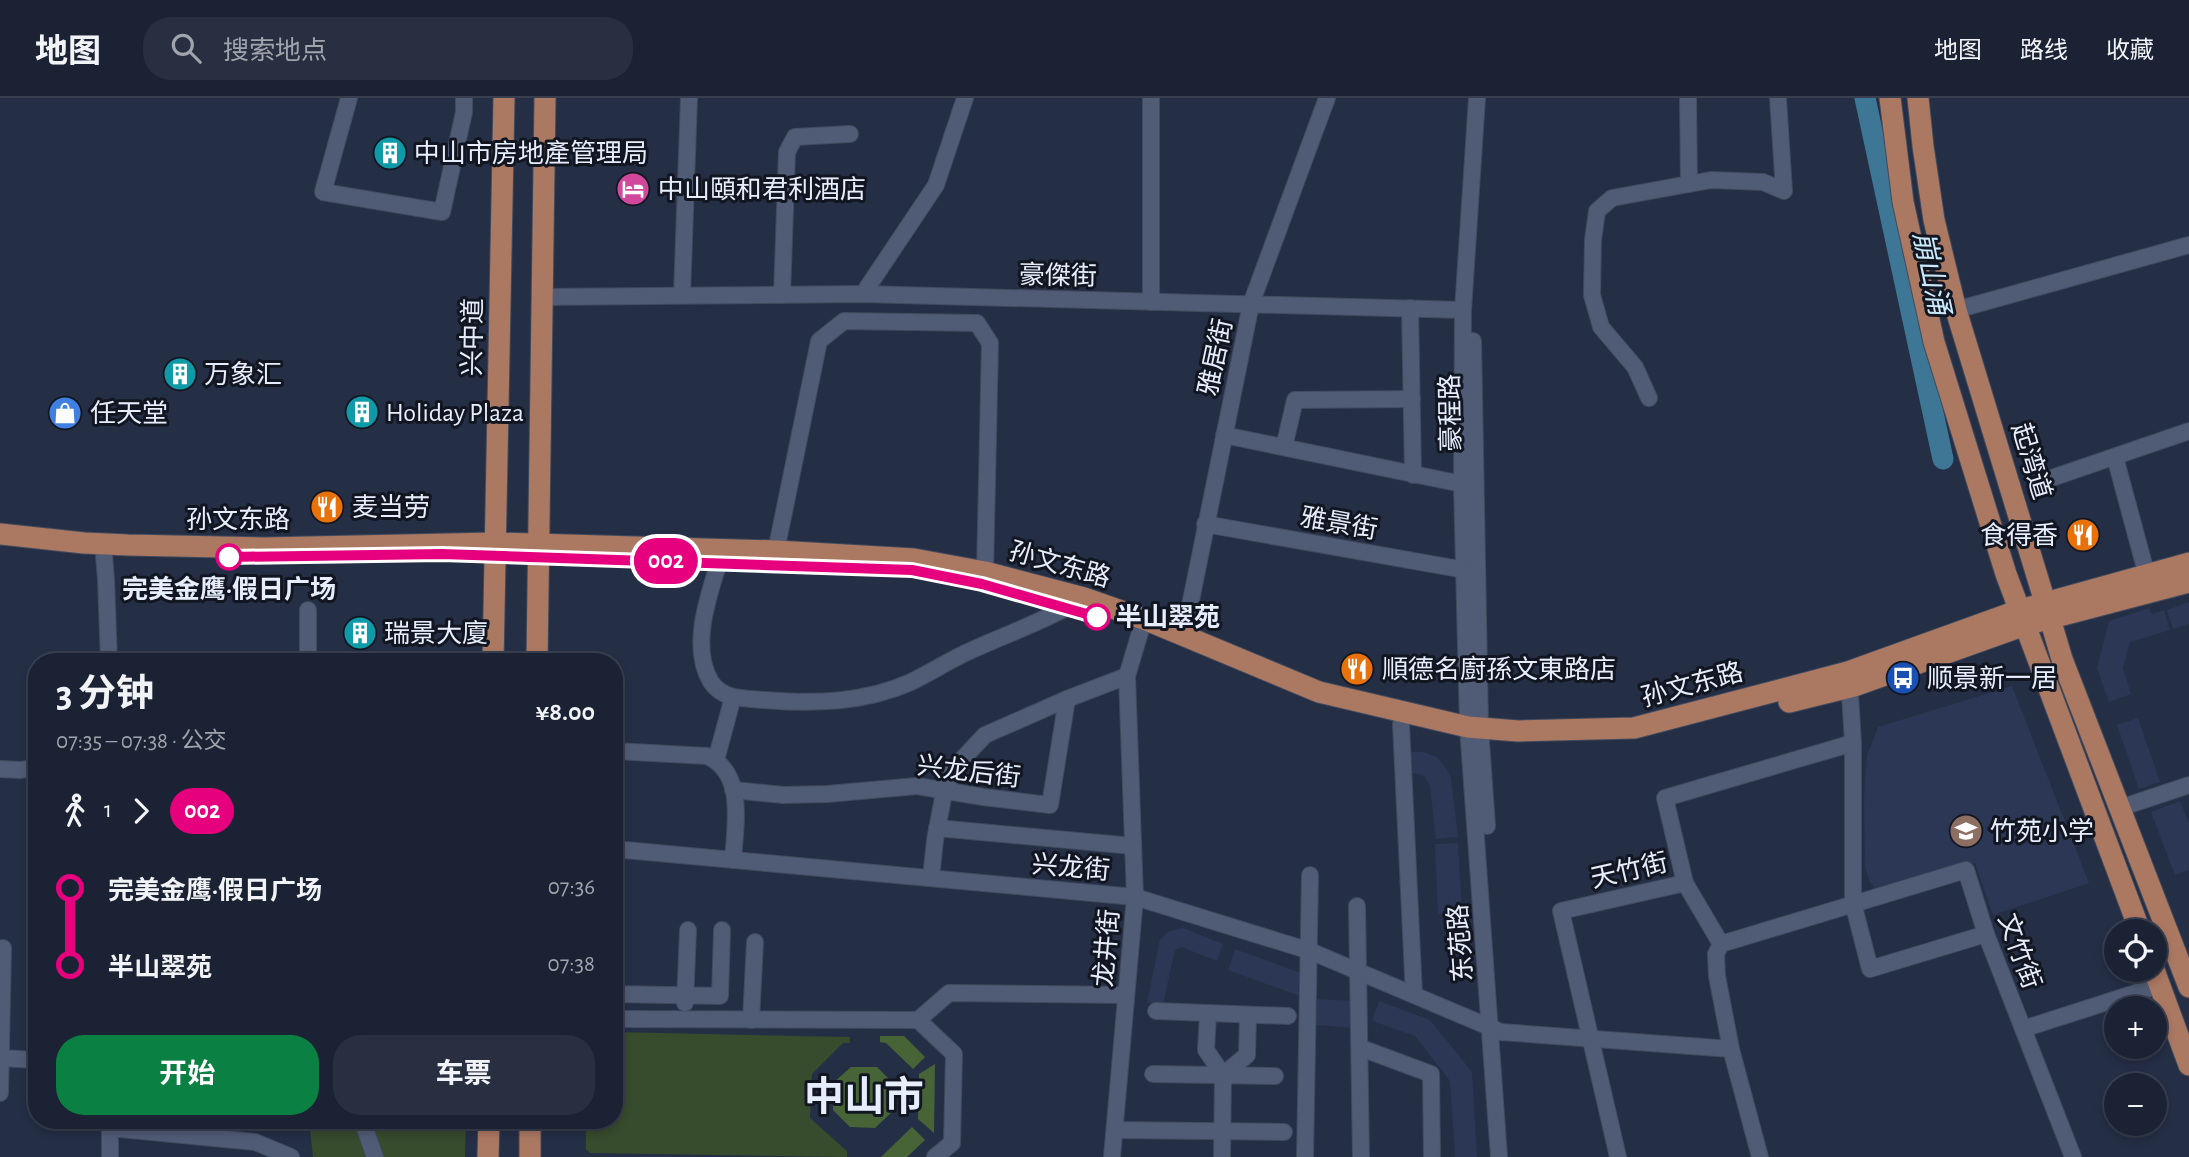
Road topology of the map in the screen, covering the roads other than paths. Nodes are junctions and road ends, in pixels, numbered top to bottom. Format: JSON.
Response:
{"nodes":[{"id":1,"x":349,"y":98,"type":"edge"},
{"id":2,"x":464,"y":98,"type":"edge"},
{"id":3,"x":504,"y":98,"type":"edge"},
{"id":4,"x":545,"y":98,"type":"edge"},
{"id":5,"x":688,"y":98,"type":"edge"},
{"id":6,"x":965,"y":98,"type":"edge"},
{"id":7,"x":1151,"y":98,"type":"edge"},
{"id":8,"x":1327,"y":98,"type":"edge"},
{"id":9,"x":1478,"y":98,"type":"edge"},
{"id":10,"x":1488,"y":98,"type":"edge"},
{"id":11,"x":1688,"y":98,"type":"edge"},
{"id":12,"x":1777,"y":98,"type":"edge"},
{"id":13,"x":1890,"y":98,"type":"edge"},
{"id":14,"x":1918,"y":98,"type":"edge"},
{"id":15,"x":850,"y":134,"type":"dead end"},
{"id":16,"x":1689,"y":184,"type":"junction"},
{"id":17,"x":2189,"y":246,"type":"edge"},
{"id":18,"x":682,"y":295,"type":"junction"},
{"id":19,"x":782,"y":295,"type":"junction"},
{"id":20,"x":863,"y":295,"type":"junction"},
{"id":21,"x":541,"y":297,"type":"junction"},
{"id":22,"x":1151,"y":302,"type":"junction"},
{"id":23,"x":1251,"y":304,"type":"junction"},
{"id":24,"x":1410,"y":308,"type":"junction"},
{"id":25,"x":1463,"y":310,"type":"junction"},
{"id":26,"x":1956,"y":310,"type":"junction"},
{"id":27,"x":1649,"y":398,"type":"dead end"},
{"id":28,"x":1412,"y":399,"type":"junction"},
{"id":29,"x":2189,"y":431,"type":"edge"},
{"id":30,"x":1224,"y":435,"type":"junction"},
{"id":31,"x":1284,"y":447,"type":"junction"},
{"id":32,"x":2115,"y":457,"type":"junction"},
{"id":33,"x":1413,"y":474,"type":"junction"},
{"id":34,"x":2043,"y":481,"type":"dead end"},
{"id":35,"x":1462,"y":484,"type":"junction"},
{"id":36,"x":2010,"y":485,"type":"junction"},
{"id":37,"x":1980,"y":494,"type":"junction"},
{"id":38,"x":1205,"y":524,"type":"junction"},
{"id":39,"x":0,"y":534,"type":"edge"},
{"id":40,"x":0,"y":544,"type":"edge"},
{"id":41,"x":103,"y":549,"type":"junction"},
{"id":42,"x":495,"y":549,"type":"junction"},
{"id":43,"x":540,"y":550,"type":"junction"},
{"id":44,"x":776,"y":551,"type":"junction"},
{"id":45,"x":719,"y":562,"type":"junction"},
{"id":46,"x":2189,"y":563,"type":"edge"},
{"id":47,"x":1465,"y":570,"type":"junction"},
{"id":48,"x":985,"y":572,"type":"junction"},
{"id":49,"x":2189,"y":582,"type":"edge"},
{"id":50,"x":2149,"y":583,"type":"junction"},
{"id":51,"x":1075,"y":603,"type":"junction"},
{"id":52,"x":308,"y":610,"type":"dead end"},
{"id":53,"x":2048,"y":611,"type":"junction"},
{"id":54,"x":2023,"y":617,"type":"junction"},
{"id":55,"x":1142,"y":624,"type":"junction"},
{"id":56,"x":1184,"y":635,"type":"junction"},
{"id":57,"x":109,"y":653,"type":"edge"},
{"id":58,"x":308,"y":653,"type":"edge"},
{"id":59,"x":493,"y":653,"type":"edge"},
{"id":60,"x":537,"y":653,"type":"edge"},
{"id":61,"x":1127,"y":676,"type":"junction"},
{"id":62,"x":1849,"y":679,"type":"junction"},
{"id":63,"x":733,"y":697,"type":"junction"},
{"id":64,"x":1067,"y":699,"type":"junction"},
{"id":65,"x":1401,"y":724,"type":"junction"},
{"id":66,"x":1475,"y":732,"type":"junction"},
{"id":67,"x":2093,"y":738,"type":"junction"},
{"id":68,"x":1853,"y":743,"type":"junction"},
{"id":69,"x":2071,"y":746,"type":"junction"},
{"id":70,"x":623,"y":751,"type":"edge"},
{"id":71,"x":716,"y":760,"type":"junction"},
{"id":72,"x":0,"y":769,"type":"edge"},
{"id":73,"x":28,"y":769,"type":"edge"},
{"id":74,"x":2189,"y":785,"type":"edge"},
{"id":75,"x":733,"y":790,"type":"junction"},
{"id":76,"x":946,"y":790,"type":"junction"},
{"id":77,"x":2120,"y":808,"type":"junction"},
{"id":78,"x":937,"y":828,"type":"junction"},
{"id":79,"x":1133,"y":846,"type":"junction"},
{"id":80,"x":623,"y":850,"type":"edge"},
{"id":81,"x":733,"y":860,"type":"junction"},
{"id":82,"x":1310,"y":875,"type":"dead end"},
{"id":83,"x":931,"y":878,"type":"junction"},
{"id":84,"x":1685,"y":883,"type":"junction"},
{"id":85,"x":1135,"y":897,"type":"junction"},
{"id":86,"x":1853,"y":903,"type":"junction"},
{"id":87,"x":1357,"y":906,"type":"dead end"},
{"id":88,"x":2136,"y":919,"type":"edge"},
{"id":89,"x":688,"y":930,"type":"dead end"},
{"id":90,"x":722,"y":930,"type":"dead end"},
{"id":91,"x":1986,"y":933,"type":"junction"},
{"id":92,"x":755,"y":942,"type":"dead end"},
{"id":93,"x":1721,"y":944,"type":"junction"},
{"id":94,"x":3,"y":948,"type":"dead end"},
{"id":95,"x":1310,"y":951,"type":"junction"},
{"id":96,"x":1359,"y":972,"type":"junction"},
{"id":97,"x":2187,"y":976,"type":"edge"},
{"id":98,"x":2144,"y":982,"type":"edge"},
{"id":99,"x":2159,"y":982,"type":"edge"},
{"id":100,"x":623,"y":994,"type":"edge"},
{"id":101,"x":1414,"y":995,"type":"junction"},
{"id":102,"x":685,"y":996,"type":"junction"},
{"id":103,"x":1126,"y":996,"type":"junction"},
{"id":104,"x":1156,"y":1011,"type":"dead end"},
{"id":105,"x":1208,"y":1014,"type":"junction"},
{"id":106,"x":1248,"y":1016,"type":"junction"},
{"id":107,"x":1288,"y":1016,"type":"dead end"},
{"id":108,"x":623,"y":1019,"type":"edge"},
{"id":109,"x":684,"y":1020,"type":"junction"},
{"id":110,"x":751,"y":1020,"type":"junction"},
{"id":111,"x":918,"y":1020,"type":"junction"},
{"id":112,"x":2023,"y":1029,"type":"junction"},
{"id":113,"x":1496,"y":1030,"type":"junction"},
{"id":114,"x":1592,"y":1039,"type":"junction"},
{"id":115,"x":1361,"y":1048,"type":"junction"},
{"id":116,"x":1731,"y":1049,"type":"junction"},
{"id":117,"x":0,"y":1058,"type":"edge"},
{"id":118,"x":28,"y":1060,"type":"edge"},
{"id":119,"x":2189,"y":1065,"type":"edge"},
{"id":120,"x":1153,"y":1074,"type":"dead end"},
{"id":121,"x":1223,"y":1075,"type":"junction"},
{"id":122,"x":1276,"y":1076,"type":"dead end"},
{"id":123,"x":0,"y":1093,"type":"edge"},
{"id":124,"x":110,"y":1129,"type":"edge"},
{"id":125,"x":150,"y":1129,"type":"edge"},
{"id":126,"x":365,"y":1129,"type":"edge"},
{"id":127,"x":489,"y":1129,"type":"edge"},
{"id":128,"x":530,"y":1129,"type":"edge"},
{"id":129,"x":1115,"y":1130,"type":"junction"},
{"id":130,"x":1222,"y":1132,"type":"junction"},
{"id":131,"x":1284,"y":1132,"type":"dead end"},
{"id":132,"x":110,"y":1157,"type":"edge"},
{"id":133,"x":290,"y":1157,"type":"edge"},
{"id":134,"x":374,"y":1157,"type":"edge"},
{"id":135,"x":488,"y":1157,"type":"edge"},
{"id":136,"x":530,"y":1157,"type":"edge"},
{"id":137,"x":935,"y":1157,"type":"edge"},
{"id":138,"x":1112,"y":1157,"type":"edge"},
{"id":139,"x":1222,"y":1157,"type":"edge"},
{"id":140,"x":1305,"y":1157,"type":"edge"},
{"id":141,"x":1361,"y":1157,"type":"edge"},
{"id":142,"x":1432,"y":1157,"type":"edge"},
{"id":143,"x":1499,"y":1157,"type":"edge"},
{"id":144,"x":1510,"y":1157,"type":"edge"},
{"id":145,"x":1618,"y":1157,"type":"edge"},
{"id":146,"x":1760,"y":1157,"type":"edge"},
{"id":147,"x":2073,"y":1157,"type":"edge"}],
"edges":[{"from":1,"to":2,"type":"street"},
{"from":3,"to":42,"type":"main road","name":"兴中道"},
{"from":4,"to":21,"type":"main road"},
{"from":5,"to":18,"type":"street"},
{"from":6,"to":20,"type":"street"},
{"from":7,"to":22,"type":"street"},
{"from":8,"to":23,"type":"street","name":"雅居街"},
{"from":9,"to":25,"type":"street","name":"豪程路"},
{"from":10,"to":66,"type":"street","name":"豪程路"},
{"from":11,"to":16,"type":"street"},
{"from":12,"to":16,"type":"street"},
{"from":13,"to":37,"type":"main road"},
{"from":14,"to":26,"type":"main road","name":"起湾道"},
{"from":15,"to":19,"type":"street"},
{"from":16,"to":27,"type":"street"},
{"from":17,"to":26,"type":"street"},
{"from":18,"to":19,"type":"street","name":"豪傑街"},
{"from":18,"to":21,"type":"street","name":"豪傑街"},
{"from":19,"to":20,"type":"street","name":"豪傑街"},
{"from":20,"to":22,"type":"street","name":"豪傑街"},
{"from":21,"to":43,"type":"main road"},
{"from":22,"to":23,"type":"street","name":"豪傑街"},
{"from":23,"to":24,"type":"street","name":"豪傑街"},
{"from":23,"to":30,"type":"street","name":"雅居街"},
{"from":24,"to":25,"type":"street","name":"豪傑街"},
{"from":24,"to":28,"type":"street"},
{"from":25,"to":35,"type":"street","name":"豪程路"},
{"from":26,"to":36,"type":"main road","name":"起湾道"},
{"from":28,"to":31,"type":"street"},
{"from":28,"to":33,"type":"street"},
{"from":29,"to":32,"type":"street"},
{"from":30,"to":31,"type":"street"},
{"from":30,"to":38,"type":"street","name":"雅居街"},
{"from":31,"to":33,"type":"street"},
{"from":32,"to":34,"type":"street"},
{"from":32,"to":50,"type":"street"},
{"from":33,"to":35,"type":"street"},
{"from":35,"to":47,"type":"street","name":"豪程路"},
{"from":36,"to":37,"type":"main road"},
{"from":36,"to":53,"type":"main road","name":"起湾道"},
{"from":37,"to":54,"type":"main road"},
{"from":38,"to":47,"type":"street","name":"雅景街"},
{"from":38,"to":56,"type":"street","name":"雅居街"},
{"from":39,"to":41,"type":"main road","name":"孙文东路"},
{"from":40,"to":41,"type":"main road","name":"孙文东路"},
{"from":41,"to":42,"type":"main road","name":"孙文东路"},
{"from":41,"to":57,"type":"street"},
{"from":42,"to":43,"type":"main road","name":"孙文东路"},
{"from":42,"to":59,"type":"main road","name":"兴中道"},
{"from":43,"to":44,"type":"main road","name":"孙文东路"},
{"from":43,"to":45,"type":"main road","name":"孙文东路"},
{"from":43,"to":60,"type":"main road"},
{"from":44,"to":48,"type":"main road","name":"孙文东路"},
{"from":44,"to":48,"type":"street"},
{"from":45,"to":51,"type":"main road","name":"孙文东路"},
{"from":45,"to":63,"type":"street"},
{"from":46,"to":50,"type":"main road","name":"孙文东路"},
{"from":47,"to":66,"type":"street","name":"豪程路"},
{"from":48,"to":51,"type":"main road","name":"孙文东路"},
{"from":49,"to":50,"type":"main road","name":"孙文东路"},
{"from":50,"to":53,"type":"main road","name":"孙文东路"},
{"from":51,"to":55,"type":"main road","name":"孙文东路"},
{"from":51,"to":63,"type":"street"},
{"from":52,"to":58,"type":"street"},
{"from":53,"to":54,"type":"main road","name":"孙文东路"},
{"from":53,"to":67,"type":"main road","name":"起湾道"},
{"from":54,"to":62,"type":"main road","name":"孙文东路"},
{"from":54,"to":69,"type":"main road"},
{"from":55,"to":56,"type":"main road","name":"孙文东路"},
{"from":55,"to":61,"type":"street","name":"龙井街"},
{"from":55,"to":65,"type":"main road","name":"孙文东路"},
{"from":56,"to":66,"type":"main road","name":"孙文东路"},
{"from":61,"to":64,"type":"street"},
{"from":61,"to":79,"type":"street","name":"龙井街"},
{"from":62,"to":66,"type":"main road","name":"孙文东路"},
{"from":62,"to":68,"type":"street"},
{"from":63,"to":71,"type":"street"},
{"from":64,"to":76,"type":"street"},
{"from":64,"to":76,"type":"street","name":"兴龙后街"},
{"from":65,"to":66,"type":"main road","name":"孙文东路"},
{"from":65,"to":101,"type":"street"},
{"from":66,"to":113,"type":"street","name":"东苑路"},
{"from":67,"to":69,"type":"main road"},
{"from":67,"to":77,"type":"main road","name":"起湾道"},
{"from":68,"to":84,"type":"street","name":"天竹街"},
{"from":68,"to":86,"type":"street"},
{"from":69,"to":88,"type":"main road"},
{"from":70,"to":71,"type":"street"},
{"from":71,"to":75,"type":"street"},
{"from":72,"to":73,"type":"street"},
{"from":74,"to":77,"type":"street"},
{"from":75,"to":76,"type":"street","name":"兴龙后街"},
{"from":75,"to":81,"type":"street"},
{"from":76,"to":78,"type":"street"},
{"from":77,"to":97,"type":"main road","name":"起湾道"},
{"from":78,"to":79,"type":"street"},
{"from":78,"to":83,"type":"street"},
{"from":79,"to":85,"type":"street","name":"龙井街"},
{"from":80,"to":81,"type":"street","name":"兴龙街"},
{"from":81,"to":83,"type":"street","name":"兴龙街"},
{"from":82,"to":95,"type":"street"},
{"from":83,"to":85,"type":"street","name":"兴龙街"},
{"from":84,"to":93,"type":"street"},
{"from":84,"to":114,"type":"street","name":"天竹街"},
{"from":85,"to":95,"type":"street","name":"兴龙街"},
{"from":85,"to":103,"type":"street","name":"龙井街"},
{"from":86,"to":91,"type":"street","name":"文竹街"},
{"from":86,"to":91,"type":"street"},
{"from":86,"to":93,"type":"street","name":"文竹街"},
{"from":87,"to":96,"type":"street"},
{"from":89,"to":102,"type":"street"},
{"from":90,"to":102,"type":"street"},
{"from":91,"to":112,"type":"street","name":"文竹街"},
{"from":92,"to":110,"type":"street"},
{"from":93,"to":116,"type":"street"},
{"from":94,"to":117,"type":"street"},
{"from":95,"to":96,"type":"street","name":"兴龙街"},
{"from":95,"to":140,"type":"street"},
{"from":96,"to":101,"type":"street","name":"兴龙街"},
{"from":96,"to":115,"type":"street"},
{"from":98,"to":112,"type":"street"},
{"from":99,"to":119,"type":"main road"},
{"from":100,"to":102,"type":"street"},
{"from":101,"to":113,"type":"street","name":"兴龙街"},
{"from":102,"to":109,"type":"street"},
{"from":103,"to":111,"type":"street"},
{"from":103,"to":129,"type":"street","name":"龙井街"},
{"from":104,"to":105,"type":"street"},
{"from":105,"to":106,"type":"street"},
{"from":105,"to":121,"type":"street"},
{"from":106,"to":107,"type":"street"},
{"from":106,"to":121,"type":"street"},
{"from":108,"to":109,"type":"street"},
{"from":109,"to":110,"type":"street"},
{"from":110,"to":111,"type":"street"},
{"from":111,"to":137,"type":"street"},
{"from":112,"to":147,"type":"street","name":"文竹街"},
{"from":113,"to":114,"type":"street"},
{"from":113,"to":143,"type":"street","name":"东苑路"},
{"from":113,"to":144,"type":"street","name":"东苑路"},
{"from":114,"to":116,"type":"street"},
{"from":114,"to":145,"type":"street","name":"天竹街"},
{"from":115,"to":141,"type":"street"},
{"from":115,"to":142,"type":"street"},
{"from":116,"to":146,"type":"street"},
{"from":117,"to":118,"type":"street"},
{"from":117,"to":123,"type":"street"},
{"from":120,"to":121,"type":"street"},
{"from":121,"to":122,"type":"street"},
{"from":121,"to":130,"type":"street"},
{"from":124,"to":132,"type":"street"},
{"from":125,"to":133,"type":"street"},
{"from":126,"to":134,"type":"street"},
{"from":127,"to":135,"type":"main road"},
{"from":128,"to":136,"type":"main road"},
{"from":129,"to":130,"type":"street"},
{"from":129,"to":138,"type":"street","name":"龙井街"},
{"from":130,"to":131,"type":"street"},
{"from":130,"to":139,"type":"street"}]}
